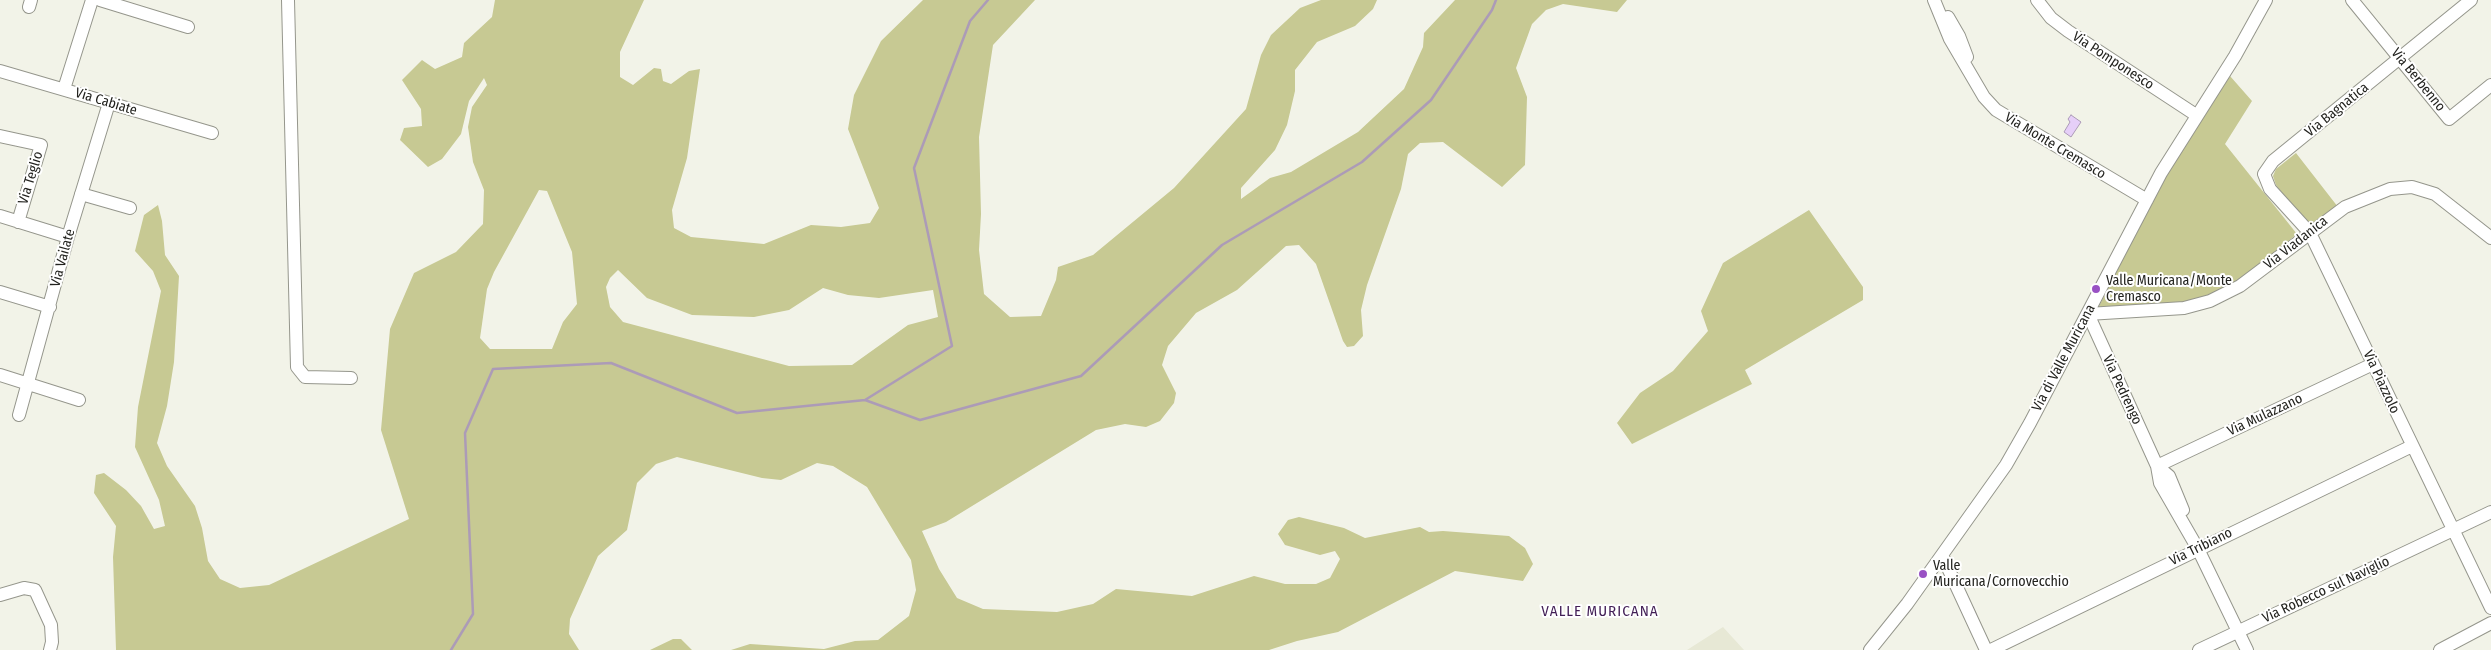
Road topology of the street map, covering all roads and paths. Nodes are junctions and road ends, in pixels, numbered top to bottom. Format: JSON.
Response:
{"nodes":[{"id":1,"x":92,"y":0,"type":"edge"},
{"id":2,"x":100,"y":0,"type":"edge"},
{"id":3,"x":288,"y":0,"type":"edge"},
{"id":4,"x":1936,"y":0,"type":"edge"},
{"id":5,"x":2037,"y":0,"type":"edge"},
{"id":6,"x":2266,"y":0,"type":"edge"},
{"id":7,"x":2352,"y":0,"type":"edge"},
{"id":8,"x":2471,"y":0,"type":"edge"},
{"id":9,"x":188,"y":27,"type":"dead end"},
{"id":10,"x":2401,"y":58,"type":"junction"},
{"id":11,"x":0,"y":71,"type":"edge"},
{"id":12,"x":2491,"y":85,"type":"edge"},
{"id":13,"x":64,"y":89,"type":"junction"},
{"id":14,"x":109,"y":103,"type":"junction"},
{"id":15,"x":2196,"y":115,"type":"junction"},
{"id":16,"x":212,"y":133,"type":"dead end"},
{"id":17,"x":0,"y":136,"type":"edge"},
{"id":18,"x":81,"y":194,"type":"junction"},
{"id":19,"x":2147,"y":200,"type":"junction"},
{"id":20,"x":130,"y":208,"type":"dead end"},
{"id":21,"x":0,"y":216,"type":"edge"},
{"id":22,"x":18,"y":222,"type":"junction"},
{"id":23,"x":2310,"y":233,"type":"junction"},
{"id":24,"x":68,"y":237,"type":"junction"},
{"id":25,"x":2491,"y":238,"type":"edge"},
{"id":26,"x":0,"y":292,"type":"edge"},
{"id":27,"x":50,"y":307,"type":"junction"},
{"id":28,"x":2088,"y":314,"type":"junction"},
{"id":29,"x":2373,"y":364,"type":"junction"},
{"id":30,"x":0,"y":375,"type":"edge"},
{"id":31,"x":351,"y":378,"type":"dead end"},
{"id":32,"x":28,"y":383,"type":"junction"},
{"id":33,"x":79,"y":400,"type":"dead end"},
{"id":34,"x":19,"y":415,"type":"dead end"},
{"id":35,"x":2412,"y":446,"type":"junction"},
{"id":36,"x":2157,"y":466,"type":"junction"},
{"id":37,"x":2491,"y":512,"type":"edge"},
{"id":38,"x":2453,"y":530,"type":"junction"},
{"id":39,"x":2198,"y":549,"type":"junction"},
{"id":40,"x":1942,"y":556,"type":"junction"},
{"id":41,"x":0,"y":595,"type":"edge"},
{"id":42,"x":2491,"y":608,"type":"edge"},
{"id":43,"x":2491,"y":623,"type":"edge"},
{"id":44,"x":2238,"y":631,"type":"junction"},
{"id":45,"x":50,"y":650,"type":"edge"},
{"id":46,"x":1870,"y":650,"type":"edge"},
{"id":47,"x":1986,"y":650,"type":"edge"},
{"id":48,"x":1991,"y":650,"type":"edge"},
{"id":49,"x":2199,"y":650,"type":"edge"},
{"id":50,"x":2247,"y":650,"type":"edge"},
{"id":51,"x":2440,"y":650,"type":"edge"}],
"edges":[{"from":1,"to":13,"type":"street"},
{"from":2,"to":9,"type":"street"},
{"from":3,"to":31,"type":"street"},
{"from":4,"to":19,"type":"street","name":"Via Monte Cremasco"},
{"from":5,"to":15,"type":"street","name":"Via Pomponesco"},
{"from":6,"to":15,"type":"street","name":"Via di Valle Muricana"},
{"from":7,"to":10,"type":"street","name":"Via Berbenno"},
{"from":8,"to":10,"type":"street","name":"Via Bagnatica"},
{"from":10,"to":12,"type":"street","name":"Via Berbenno"},
{"from":10,"to":23,"type":"street","name":"Via Bagnatica"},
{"from":11,"to":13,"type":"street","name":"Via Cabiate"},
{"from":13,"to":14,"type":"street","name":"Via Cabiate"},
{"from":14,"to":16,"type":"street","name":"Via Cabiate"},
{"from":14,"to":18,"type":"street","name":"Via Vailate"},
{"from":15,"to":19,"type":"street","name":"Via di Valle Muricana"},
{"from":17,"to":22,"type":"street","name":"Via Teglio"},
{"from":18,"to":20,"type":"street"},
{"from":18,"to":24,"type":"street","name":"Via Vailate"},
{"from":19,"to":28,"type":"street","name":"Via di Valle Muricana"},
{"from":21,"to":22,"type":"street"},
{"from":22,"to":24,"type":"street"},
{"from":23,"to":25,"type":"street","name":"Via Viadanica"},
{"from":23,"to":28,"type":"street","name":"Via Viadanica"},
{"from":23,"to":29,"type":"street","name":"Via Piazzolo"},
{"from":24,"to":27,"type":"street","name":"Via Vailate"},
{"from":26,"to":27,"type":"street"},
{"from":27,"to":32,"type":"street","name":"Via Vailate"},
{"from":28,"to":36,"type":"street","name":"Via Pedrengo"},
{"from":28,"to":40,"type":"street","name":"Via di Valle Muricana"},
{"from":29,"to":35,"type":"street","name":"Via Piazzolo"},
{"from":29,"to":36,"type":"street","name":"Via Mulazzano"},
{"from":30,"to":32,"type":"street"},
{"from":32,"to":33,"type":"street"},
{"from":32,"to":34,"type":"street","name":"Via Vailate"},
{"from":35,"to":38,"type":"street","name":"Via Piazzolo"},
{"from":35,"to":39,"type":"street","name":"Via Tribiano"},
{"from":36,"to":39,"type":"street","name":"Via Pedrengo"},
{"from":37,"to":38,"type":"street"},
{"from":38,"to":42,"type":"street","name":"Via Piazzolo"},
{"from":38,"to":44,"type":"street","name":"Via Robecco sul Naviglio"},
{"from":39,"to":44,"type":"street","name":"Via Pedrengo"},
{"from":39,"to":48,"type":"street","name":"Via Tribiano"},
{"from":40,"to":46,"type":"street","name":"Via di Valle Muricana"},
{"from":40,"to":47,"type":"street"},
{"from":41,"to":45,"type":"street"},
{"from":43,"to":51,"type":"street"},
{"from":44,"to":49,"type":"street","name":"Via Robecco sul Naviglio"},
{"from":44,"to":50,"type":"street","name":"Via Pedrengo"}]}
